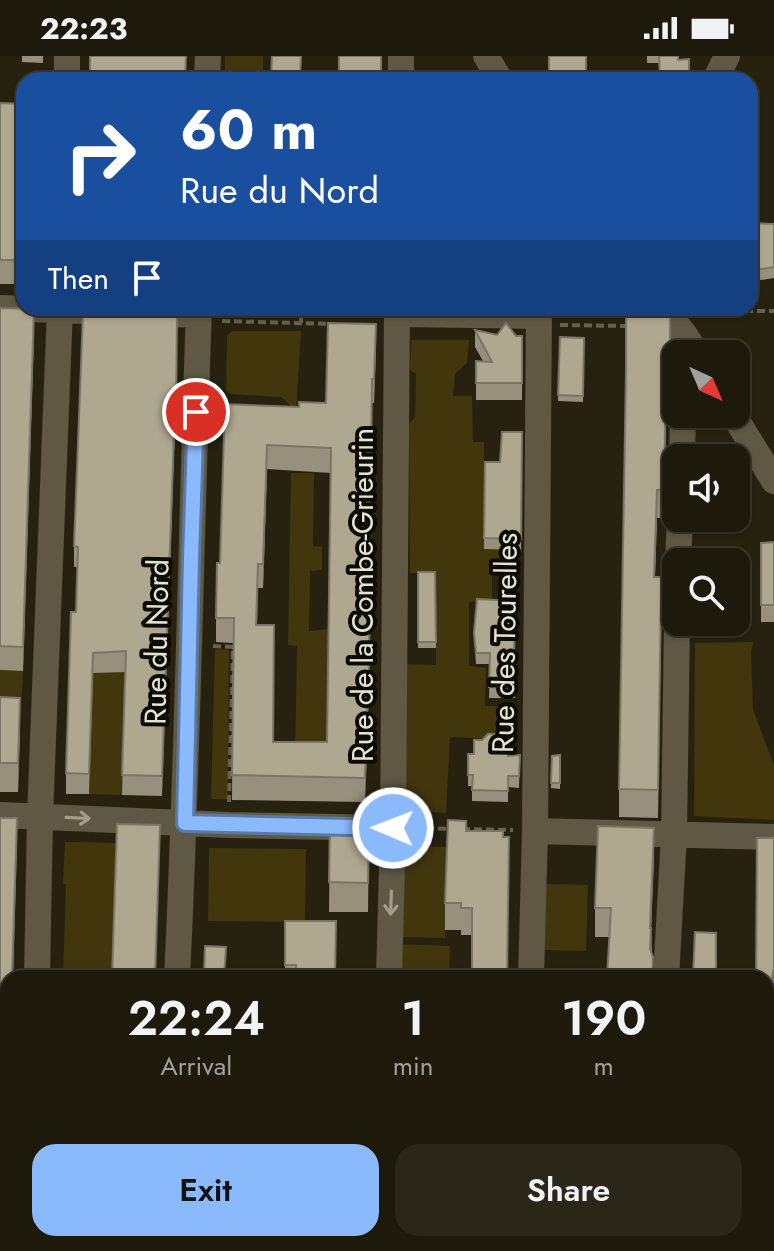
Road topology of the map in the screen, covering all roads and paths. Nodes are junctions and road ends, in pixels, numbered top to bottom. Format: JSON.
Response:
{"nodes":[{"id":1,"x":310,"y":72,"type":"dead end"},
{"id":2,"x":331,"y":72,"type":"dead end"},
{"id":3,"x":60,"y":316,"type":"edge"},
{"id":4,"x":208,"y":316,"type":"edge"},
{"id":5,"x":220,"y":316,"type":"edge"},
{"id":6,"x":301,"y":316,"type":"edge"},
{"id":7,"x":397,"y":316,"type":"edge"},
{"id":8,"x":539,"y":316,"type":"edge"},
{"id":9,"x":671,"y":316,"type":"edge"},
{"id":10,"x":301,"y":323,"type":"junction"},
{"id":11,"x":342,"y":325,"type":"edge"},
{"id":12,"x":566,"y":326,"type":"dead end"},
{"id":13,"x":636,"y":326,"type":"edge"},
{"id":14,"x":688,"y":340,"type":"edge"},
{"id":15,"x":742,"y":428,"type":"edge"},
{"id":16,"x":774,"y":481,"type":"edge"},
{"id":17,"x":677,"y":636,"type":"edge"},
{"id":18,"x":215,"y":646,"type":"dead end"},
{"id":19,"x":230,"y":797,"type":"edge"},
{"id":20,"x":0,"y":815,"type":"edge"},
{"id":21,"x":40,"y":816,"type":"junction"},
{"id":22,"x":185,"y":823,"type":"junction"},
{"id":23,"x":398,"y":828,"type":"junction"},
{"id":24,"x":522,"y":830,"type":"junction"},
{"id":25,"x":674,"y":835,"type":"junction"},
{"id":26,"x":774,"y":837,"type":"edge"},
{"id":27,"x":37,"y":970,"type":"edge"},
{"id":28,"x":177,"y":970,"type":"edge"},
{"id":29,"x":389,"y":970,"type":"edge"},
{"id":30,"x":531,"y":970,"type":"edge"},
{"id":31,"x":666,"y":970,"type":"edge"}],
"edges":[{"from":1,"to":2,"type":"path"},
{"from":3,"to":21,"type":"street"},
{"from":4,"to":22,"type":"street","name":"Rue du Nord"},
{"from":5,"to":10,"type":"path"},
{"from":6,"to":10,"type":"path"},
{"from":7,"to":23,"type":"street","name":"Rue de la Combe-Grieurin"},
{"from":8,"to":24,"type":"street","name":"Rue des Tourelles"},
{"from":9,"to":14,"type":"street"},
{"from":10,"to":11,"type":"path"},
{"from":12,"to":13,"type":"path"},
{"from":15,"to":16,"type":"street"},
{"from":17,"to":25,"type":"street"},
{"from":18,"to":19,"type":"path"},
{"from":20,"to":21,"type":"street"},
{"from":21,"to":22,"type":"street","one_way":true},
{"from":21,"to":27,"type":"street"},
{"from":22,"to":23,"type":"street"},
{"from":22,"to":28,"type":"street","name":"Rue du Nord"},
{"from":23,"to":24,"type":"path"},
{"from":23,"to":29,"type":"street","name":"Rue de la Combe-Grieurin","one_way":true},
{"from":24,"to":25,"type":"street"},
{"from":24,"to":30,"type":"street","name":"Rue des Tourelles"},
{"from":25,"to":26,"type":"street"},
{"from":25,"to":31,"type":"street"}]}
